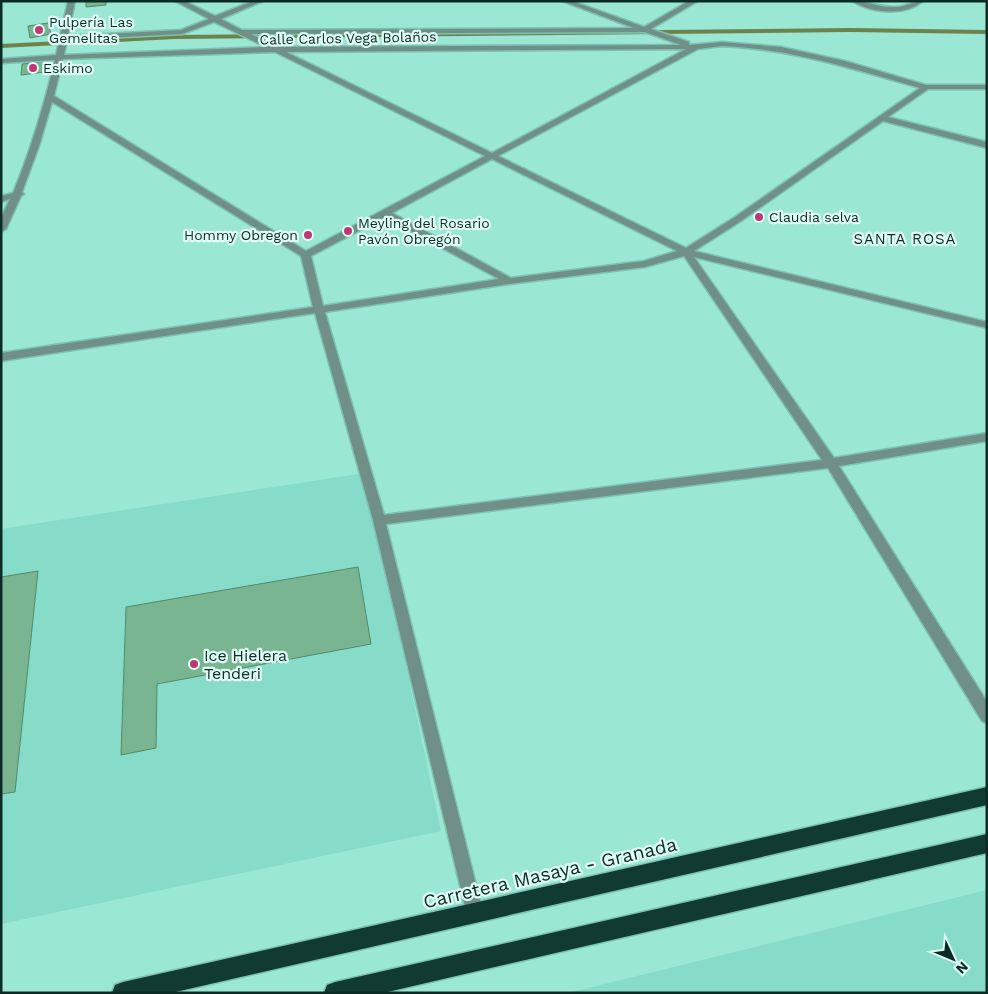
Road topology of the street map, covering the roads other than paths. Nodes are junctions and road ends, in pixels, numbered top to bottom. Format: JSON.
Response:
{"nodes":[{"id":1,"x":72,"y":1,"type":"edge"},
{"id":2,"x":178,"y":1,"type":"edge"},
{"id":3,"x":260,"y":1,"type":"edge"},
{"id":4,"x":566,"y":1,"type":"edge"},
{"id":5,"x":694,"y":1,"type":"edge"},
{"id":6,"x":855,"y":1,"type":"edge"},
{"id":7,"x":920,"y":1,"type":"edge"},
{"id":8,"x":214,"y":19,"type":"junction"},
{"id":9,"x":646,"y":31,"type":"junction"},
{"id":10,"x":240,"y":32,"type":"junction"},
{"id":11,"x":65,"y":39,"type":"junction"},
{"id":12,"x":696,"y":47,"type":"junction"},
{"id":13,"x":277,"y":50,"type":"junction"},
{"id":14,"x":61,"y":55,"type":"junction"},
{"id":15,"x":1,"y":61,"type":"edge"},
{"id":16,"x":926,"y":87,"type":"junction"},
{"id":17,"x":987,"y":87,"type":"edge"},
{"id":18,"x":50,"y":98,"type":"junction"},
{"id":19,"x":882,"y":118,"type":"junction"},
{"id":20,"x":987,"y":145,"type":"edge"},
{"id":21,"x":492,"y":156,"type":"junction"},
{"id":22,"x":19,"y":194,"type":"junction"},
{"id":23,"x":1,"y":199,"type":"edge"},
{"id":24,"x":385,"y":213,"type":"junction"},
{"id":25,"x":1,"y":230,"type":"edge"},
{"id":26,"x":686,"y":252,"type":"junction"},
{"id":27,"x":306,"y":254,"type":"junction"},
{"id":28,"x":509,"y":281,"type":"junction"},
{"id":29,"x":319,"y":308,"type":"junction"},
{"id":30,"x":987,"y":325,"type":"edge"},
{"id":31,"x":1,"y":357,"type":"edge"},
{"id":32,"x":987,"y":437,"type":"edge"},
{"id":33,"x":831,"y":463,"type":"junction"},
{"id":34,"x":379,"y":520,"type":"junction"},
{"id":35,"x":987,"y":716,"type":"edge"},
{"id":36,"x":987,"y":796,"type":"edge"},
{"id":37,"x":987,"y":843,"type":"edge"},
{"id":38,"x":474,"y":913,"type":"junction"},
{"id":39,"x":122,"y":993,"type":"edge"},
{"id":40,"x":335,"y":993,"type":"edge"}],
"edges":[{"from":1,"to":11,"type":"street"},
{"from":2,"to":8,"type":"street"},
{"from":3,"to":8,"type":"street"},
{"from":4,"to":9,"type":"street"},
{"from":5,"to":9,"type":"street"},
{"from":6,"to":7,"type":"street"},
{"from":8,"to":10,"type":"street"},
{"from":8,"to":11,"type":"street"},
{"from":9,"to":10,"type":"street"},
{"from":9,"to":12,"type":"street"},
{"from":10,"to":13,"type":"street"},
{"from":11,"to":14,"type":"street"},
{"from":12,"to":13,"type":"street","name":"Calle Carlos Vega Bolaños"},
{"from":12,"to":16,"type":"street","name":"Calle Carlos Vega Bolaños"},
{"from":12,"to":21,"type":"street"},
{"from":13,"to":14,"type":"street","name":"Calle Carlos Vega Bolaños"},
{"from":13,"to":21,"type":"street"},
{"from":14,"to":15,"type":"street","name":"Calle Carlos Vega Bolaños"},
{"from":14,"to":18,"type":"street"},
{"from":16,"to":17,"type":"street","name":"Calle Carlos Vega Bolaños"},
{"from":16,"to":19,"type":"street"},
{"from":18,"to":22,"type":"street"},
{"from":18,"to":27,"type":"street"},
{"from":19,"to":20,"type":"street"},
{"from":19,"to":26,"type":"street"},
{"from":21,"to":24,"type":"street"},
{"from":21,"to":26,"type":"street"},
{"from":22,"to":23,"type":"street"},
{"from":22,"to":25,"type":"street"},
{"from":24,"to":27,"type":"street"},
{"from":24,"to":28,"type":"street"},
{"from":26,"to":28,"type":"street"},
{"from":26,"to":30,"type":"street"},
{"from":26,"to":33,"type":"street"},
{"from":27,"to":29,"type":"street"},
{"from":28,"to":29,"type":"street"},
{"from":29,"to":31,"type":"street"},
{"from":29,"to":34,"type":"street"},
{"from":32,"to":33,"type":"street"},
{"from":33,"to":34,"type":"street"},
{"from":33,"to":35,"type":"street"},
{"from":34,"to":38,"type":"street"},
{"from":36,"to":38,"type":"highway","name":"Carretera Masaya - Granada"},
{"from":37,"to":40,"type":"highway"},
{"from":38,"to":39,"type":"highway","name":"Carretera Masaya - Granada"}]}
